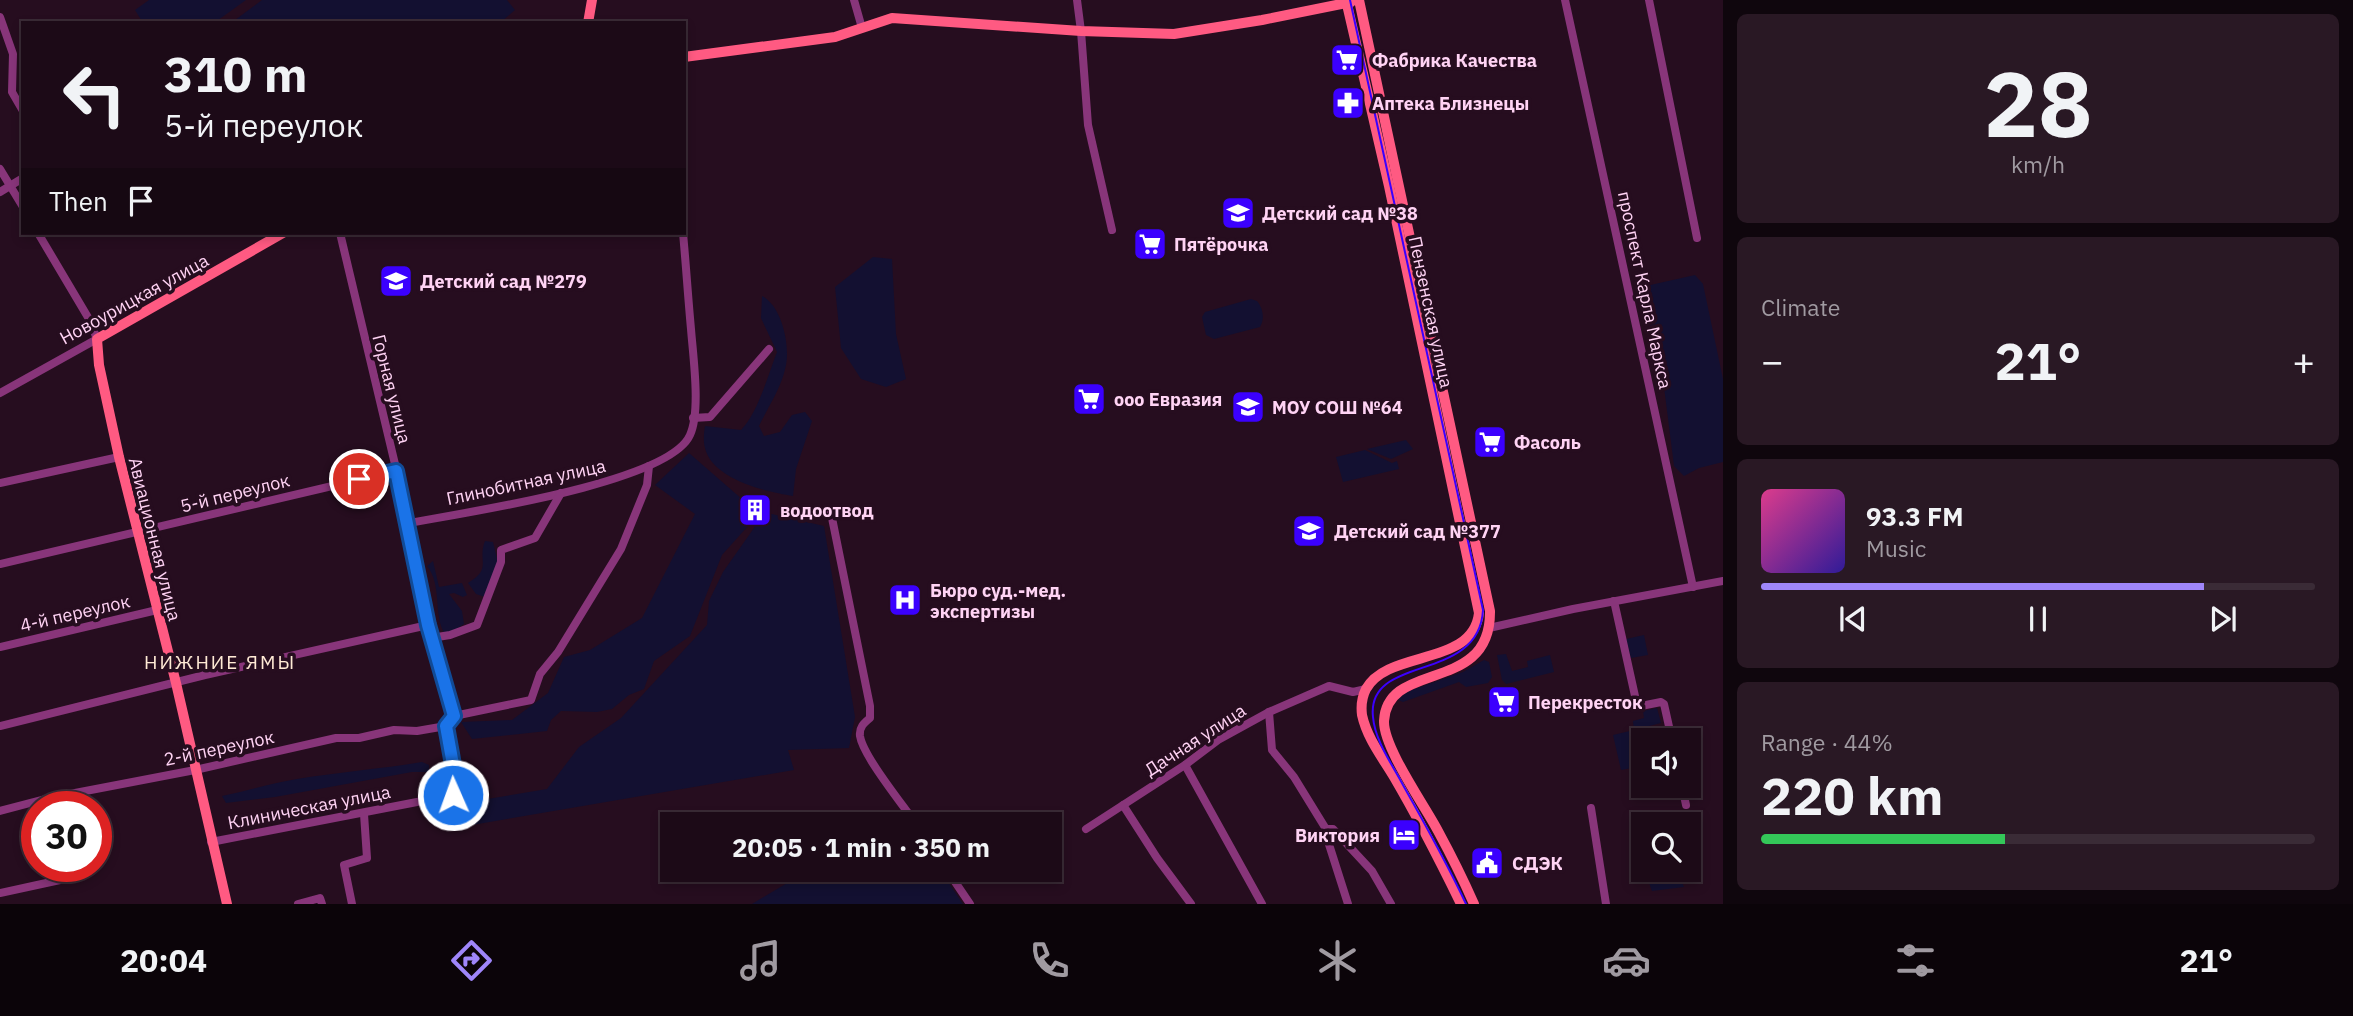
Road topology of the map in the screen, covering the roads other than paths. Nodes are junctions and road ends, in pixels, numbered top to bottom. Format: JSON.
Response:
{"nodes":[{"id":1,"x":592,"y":0,"type":"edge"},
{"id":2,"x":854,"y":0,"type":"edge"},
{"id":3,"x":1076,"y":0,"type":"edge"},
{"id":4,"x":1359,"y":0,"type":"edge"},
{"id":5,"x":1565,"y":0,"type":"edge"},
{"id":6,"x":1649,"y":0,"type":"edge"},
{"id":7,"x":1347,"y":1,"type":"edge"},
{"id":8,"x":0,"y":17,"type":"edge"},
{"id":9,"x":588,"y":21,"type":"edge"},
{"id":10,"x":862,"y":28,"type":"junction"},
{"id":11,"x":1082,"y":31,"type":"junction"},
{"id":12,"x":686,"y":57,"type":"edge"},
{"id":13,"x":21,"y":108,"type":"edge"},
{"id":14,"x":0,"y":169,"type":"edge"},
{"id":15,"x":21,"y":179,"type":"edge"},
{"id":16,"x":11,"y":186,"type":"junction"},
{"id":17,"x":0,"y":192,"type":"edge"},
{"id":18,"x":21,"y":203,"type":"edge"},
{"id":19,"x":1112,"y":230,"type":"dead end"},
{"id":20,"x":39,"y":235,"type":"edge"},
{"id":21,"x":279,"y":235,"type":"edge"},
{"id":22,"x":340,"y":235,"type":"edge"},
{"id":23,"x":683,"y":235,"type":"edge"},
{"id":24,"x":1698,"y":238,"type":"dead end"},
{"id":25,"x":97,"y":339,"type":"junction"},
{"id":26,"x":769,"y":349,"type":"dead end"},
{"id":27,"x":0,"y":393,"type":"edge"},
{"id":28,"x":693,"y":418,"type":"junction"},
{"id":29,"x":119,"y":457,"type":"junction"},
{"id":30,"x":649,"y":466,"type":"junction"},
{"id":31,"x":396,"y":471,"type":"junction"},
{"id":32,"x":0,"y":483,"type":"edge"},
{"id":33,"x":561,"y":493,"type":"junction"},
{"id":34,"x":831,"y":513,"type":"dead end"},
{"id":35,"x":409,"y":523,"type":"junction"},
{"id":36,"x":138,"y":533,"type":"junction"},
{"id":37,"x":0,"y":564,"type":"edge"},
{"id":38,"x":1723,"y":581,"type":"edge"},
{"id":39,"x":1693,"y":587,"type":"junction"},
{"id":40,"x":1614,"y":601,"type":"junction"},
{"id":41,"x":157,"y":610,"type":"junction"},
{"id":42,"x":428,"y":625,"type":"junction"},
{"id":43,"x":1474,"y":631,"type":"junction"},
{"id":44,"x":1488,"y":631,"type":"junction"},
{"id":45,"x":431,"y":638,"type":"junction"},
{"id":46,"x":0,"y":647,"type":"edge"},
{"id":47,"x":176,"y":683,"type":"junction"},
{"id":48,"x":1366,"y":689,"type":"junction"},
{"id":49,"x":1269,"y":712,"type":"junction"},
{"id":50,"x":454,"y":716,"type":"junction"},
{"id":51,"x":0,"y":726,"type":"edge"},
{"id":52,"x":446,"y":726,"type":"junction"},
{"id":53,"x":1669,"y":728,"type":"edge"},
{"id":54,"x":1185,"y":765,"type":"junction"},
{"id":55,"x":195,"y":770,"type":"junction"},
{"id":56,"x":1685,"y":798,"type":"edge"},
{"id":57,"x":1686,"y":805,"type":"dead end"},
{"id":58,"x":1123,"y":806,"type":"junction"},
{"id":59,"x":1591,"y":808,"type":"dead end"},
{"id":60,"x":0,"y":811,"type":"edge"},
{"id":61,"x":908,"y":812,"type":"edge"},
{"id":62,"x":364,"y":814,"type":"junction"},
{"id":63,"x":1326,"y":828,"type":"junction"},
{"id":64,"x":1086,"y":829,"type":"dead end"},
{"id":65,"x":211,"y":842,"type":"junction"},
{"id":66,"x":51,"y":882,"type":"edge"},
{"id":67,"x":955,"y":882,"type":"edge"},
{"id":68,"x":0,"y":893,"type":"edge"},
{"id":69,"x":227,"y":904,"type":"edge"},
{"id":70,"x":298,"y":904,"type":"edge"},
{"id":71,"x":322,"y":904,"type":"edge"},
{"id":72,"x":352,"y":904,"type":"edge"},
{"id":73,"x":970,"y":904,"type":"edge"},
{"id":74,"x":1191,"y":904,"type":"edge"},
{"id":75,"x":1262,"y":904,"type":"edge"},
{"id":76,"x":1348,"y":904,"type":"edge"},
{"id":77,"x":1391,"y":904,"type":"edge"},
{"id":78,"x":1461,"y":904,"type":"edge"},
{"id":79,"x":1474,"y":904,"type":"edge"},
{"id":80,"x":1606,"y":904,"type":"edge"}],
"edges":[{"from":1,"to":9,"type":"main road"},
{"from":2,"to":10,"type":"street"},
{"from":3,"to":11,"type":"street"},
{"from":4,"to":7,"type":"main road"},
{"from":4,"to":44,"type":"main road","name":"Пензенская улица"},
{"from":5,"to":39,"type":"street","name":"проспект Карла Маркса"},
{"from":6,"to":24,"type":"street"},
{"from":7,"to":11,"type":"main road"},
{"from":7,"to":43,"type":"main road","name":"Пензенская улица"},
{"from":8,"to":13,"type":"street"},
{"from":10,"to":11,"type":"main road"},
{"from":10,"to":12,"type":"main road"},
{"from":11,"to":19,"type":"street"},
{"from":14,"to":16,"type":"street"},
{"from":15,"to":16,"type":"street"},
{"from":16,"to":17,"type":"street"},
{"from":16,"to":18,"type":"street"},
{"from":20,"to":25,"type":"street","name":"Авиационная улица"},
{"from":21,"to":25,"type":"main road","name":"Новоурицкая улица"},
{"from":22,"to":31,"type":"street","name":"Горная улица"},
{"from":23,"to":28,"type":"street","name":"Глинобитная улица"},
{"from":25,"to":27,"type":"street","name":"Новоурицкая улица"},
{"from":25,"to":29,"type":"main road","name":"Авиационная улица"},
{"from":26,"to":28,"type":"street"},
{"from":28,"to":30,"type":"street","name":"Глинобитная улица"},
{"from":29,"to":32,"type":"street"},
{"from":29,"to":36,"type":"main road","name":"Авиационная улица"},
{"from":30,"to":33,"type":"street","name":"Глинобитная улица"},
{"from":30,"to":50,"type":"street"},
{"from":31,"to":35,"type":"street","name":"Горная улица"},
{"from":31,"to":36,"type":"street","name":"5-й переулок"},
{"from":33,"to":35,"type":"street","name":"Глинобитная улица"},
{"from":33,"to":45,"type":"street"},
{"from":34,"to":61,"type":"street"},
{"from":35,"to":42,"type":"street","name":"Горная улица"},
{"from":36,"to":37,"type":"street","name":"5-й переулок"},
{"from":36,"to":41,"type":"main road","name":"Авиационная улица"},
{"from":38,"to":39,"type":"street"},
{"from":39,"to":40,"type":"street"},
{"from":40,"to":44,"type":"street"},
{"from":40,"to":53,"type":"street"},
{"from":41,"to":46,"type":"street","name":"4-й переулок"},
{"from":41,"to":47,"type":"main road","name":"Авиационная улица"},
{"from":42,"to":45,"type":"street","name":"Горная улица"},
{"from":42,"to":47,"type":"street"},
{"from":43,"to":44,"type":"main road"},
{"from":43,"to":48,"type":"main road"},
{"from":44,"to":79,"type":"main road"},
{"from":45,"to":50,"type":"street","name":"Горная улица"},
{"from":47,"to":51,"type":"street"},
{"from":47,"to":55,"type":"main road","name":"Авиационная улица"},
{"from":48,"to":49,"type":"street","name":"Дачная улица"},
{"from":48,"to":78,"type":"main road"},
{"from":49,"to":54,"type":"street","name":"Дачная улица"},
{"from":49,"to":63,"type":"street"},
{"from":50,"to":52,"type":"street"},
{"from":52,"to":55,"type":"street","name":"2-й переулок"},
{"from":52,"to":62,"type":"street","name":"Клиническая улица"},
{"from":54,"to":58,"type":"street","name":"Дачная улица"},
{"from":54,"to":75,"type":"street"},
{"from":55,"to":60,"type":"street","name":"2-й переулок"},
{"from":55,"to":65,"type":"main road","name":"Авиационная улица"},
{"from":56,"to":57,"type":"street"},
{"from":58,"to":64,"type":"street","name":"Дачная улица"},
{"from":58,"to":74,"type":"street"},
{"from":59,"to":80,"type":"street"},
{"from":62,"to":65,"type":"street","name":"Клиническая улица"},
{"from":62,"to":72,"type":"street"},
{"from":63,"to":76,"type":"street"},
{"from":63,"to":77,"type":"street"},
{"from":65,"to":69,"type":"main road","name":"Авиационная улица"},
{"from":66,"to":68,"type":"street"},
{"from":67,"to":73,"type":"street"},
{"from":70,"to":71,"type":"street"}]}
